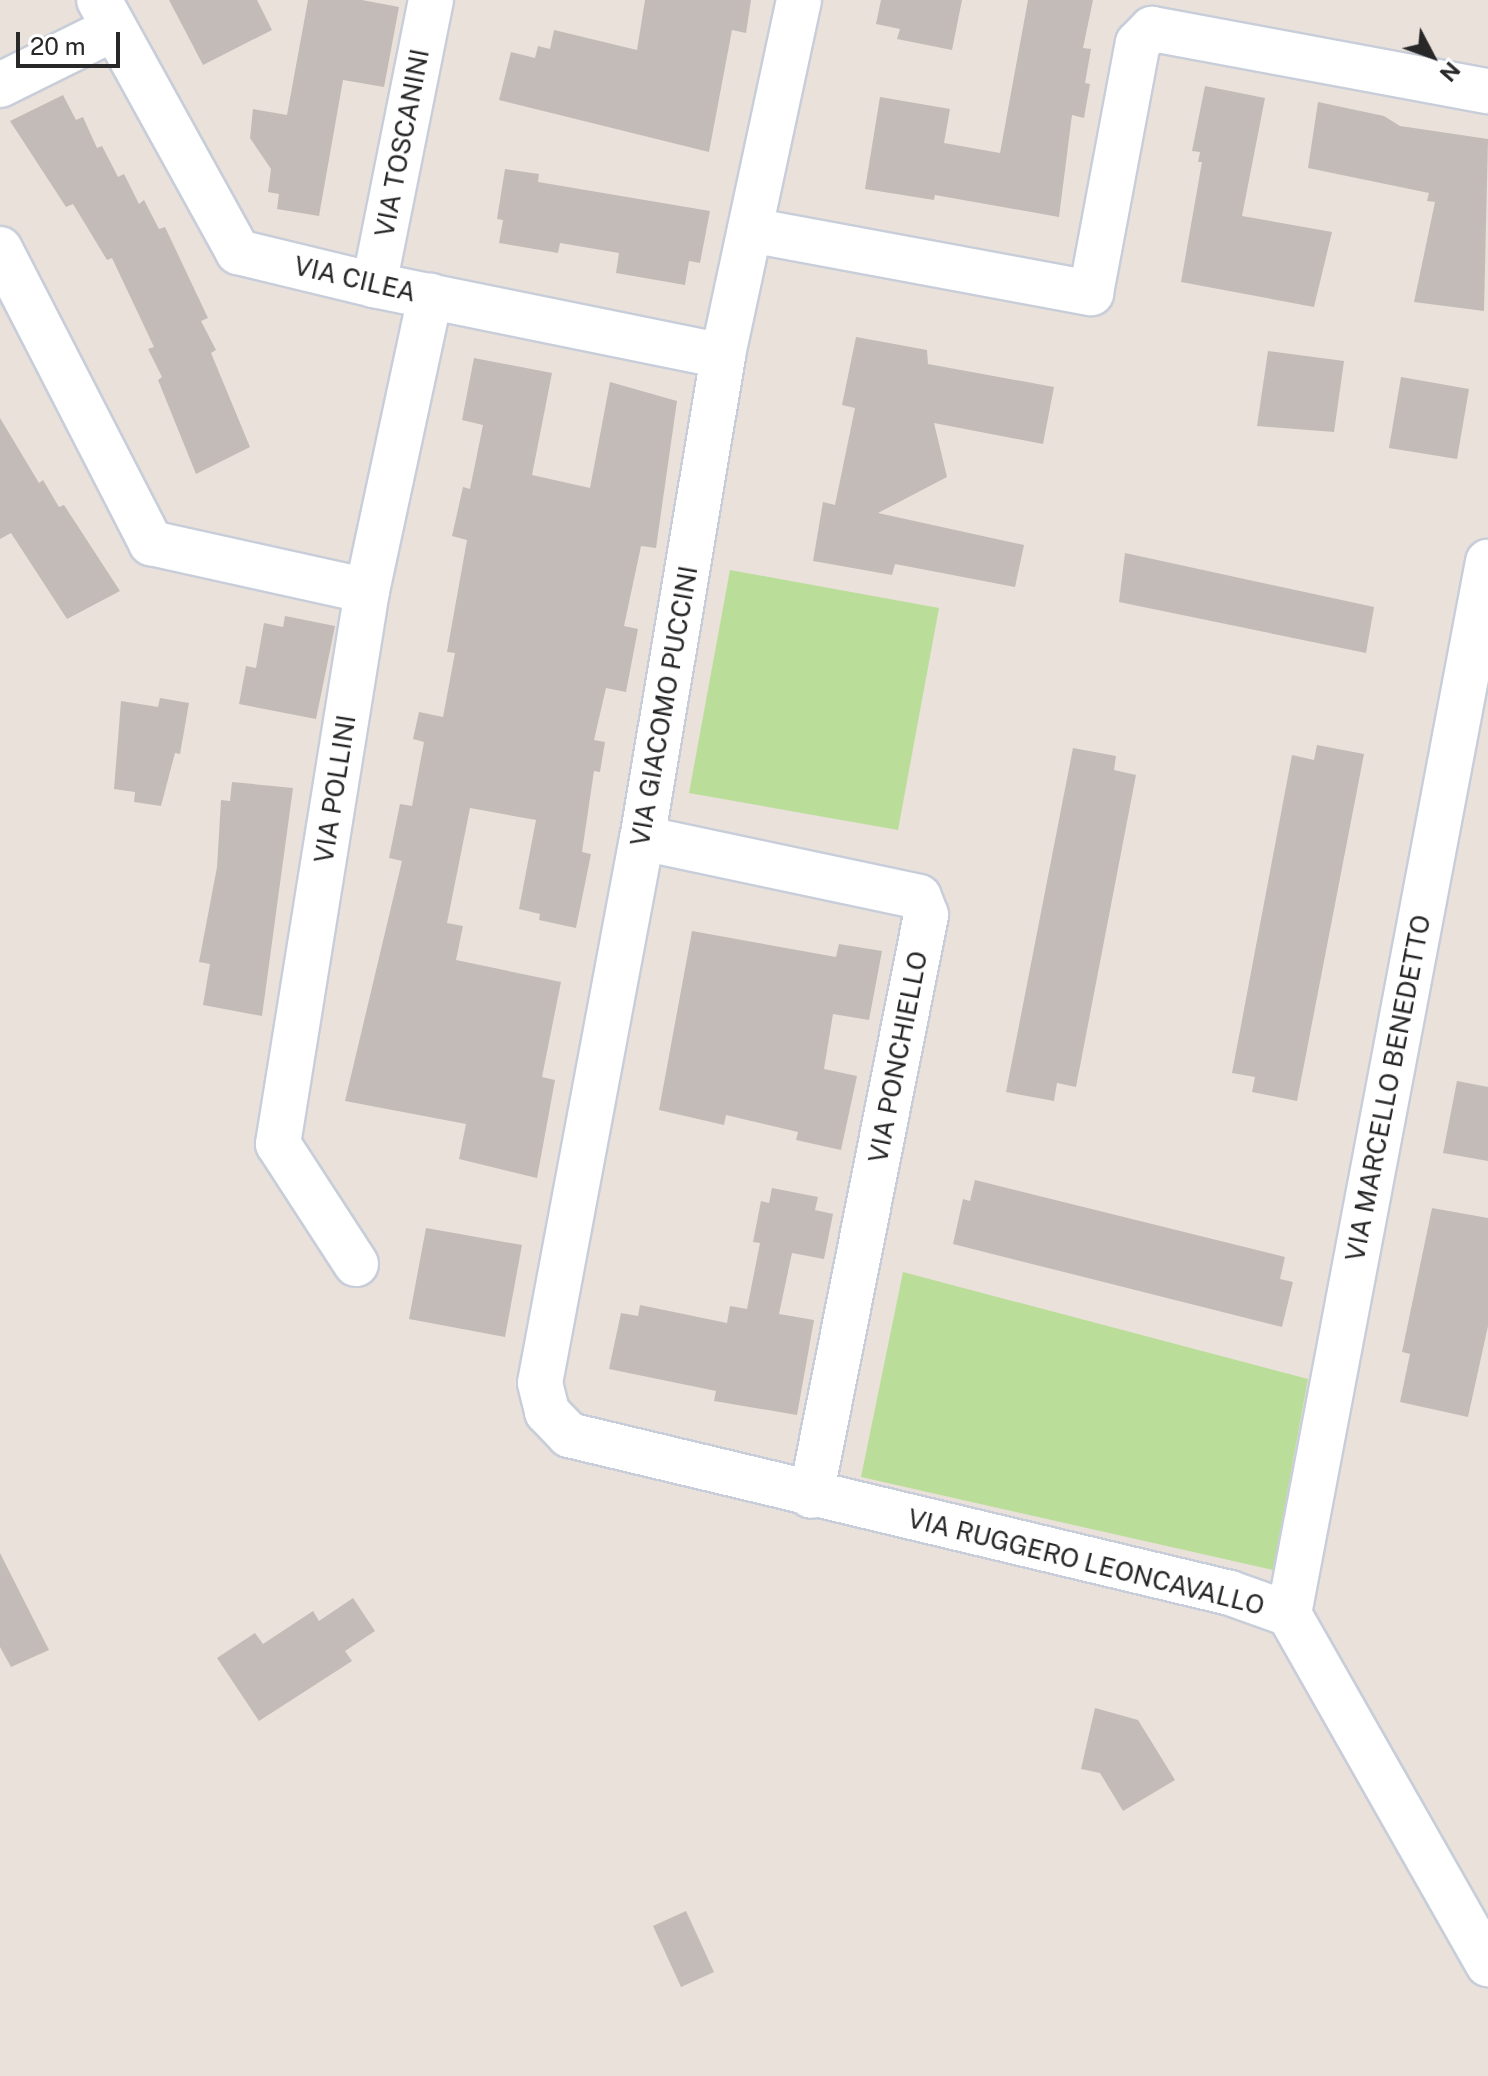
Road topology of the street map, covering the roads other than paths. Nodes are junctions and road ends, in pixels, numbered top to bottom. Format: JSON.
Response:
{"nodes":[{"id":1,"x":431,"y":0,"type":"edge"},
{"id":2,"x":799,"y":0,"type":"edge"},
{"id":3,"x":106,"y":15,"type":"edge"},
{"id":4,"x":0,"y":85,"type":"edge"},
{"id":5,"x":1488,"y":91,"type":"edge"},
{"id":6,"x":750,"y":230,"type":"junction"},
{"id":7,"x":0,"y":249,"type":"edge"},
{"id":8,"x":374,"y":285,"type":"junction"},
{"id":9,"x":430,"y":296,"type":"junction"},
{"id":10,"x":723,"y":356,"type":"junction"},
{"id":11,"x":1488,"y":562,"type":"edge"},
{"id":12,"x":367,"y":591,"type":"junction"},
{"id":13,"x":642,"y":838,"type":"junction"},
{"id":14,"x":356,"y":1264,"type":"dead end"},
{"id":15,"x":547,"y":1412,"type":"joint"},
{"id":16,"x":811,"y":1496,"type":"junction"},
{"id":17,"x":1289,"y":1614,"type":"junction"},
{"id":18,"x":1488,"y":1964,"type":"edge"}],
"edges":[{"from":1,"to":8,"type":"street","name":"VIA TOSCANINI"},
{"from":2,"to":6,"type":"street","name":"VIA GIACOMO PUCCINI"},
{"from":3,"to":4,"type":"street","name":"VIA CILEA"},
{"from":3,"to":8,"type":"street","name":"VIA CILEA"},
{"from":5,"to":6,"type":"street"},
{"from":6,"to":10,"type":"street","name":"VIA GIACOMO PUCCINI"},
{"from":7,"to":12,"type":"street"},
{"from":8,"to":9,"type":"street","name":"VIA CILEA"},
{"from":9,"to":10,"type":"street","name":"VIA CILEA"},
{"from":9,"to":12,"type":"street","name":"VIA POLLINI"},
{"from":10,"to":13,"type":"street","name":"VIA GIACOMO PUCCINI"},
{"from":11,"to":17,"type":"street","name":"VIA MARCELLO BENEDETTO"},
{"from":12,"to":14,"type":"street","name":"VIA POLLINI"},
{"from":13,"to":15,"type":"street","name":"VIA GIACOMO PUCCINI"},
{"from":13,"to":16,"type":"street","name":"VIA PONCHIELLO"},
{"from":15,"to":16,"type":"street","name":"VIA RUGGERO LEONCAVALLO"},
{"from":16,"to":17,"type":"street","name":"VIA RUGGERO LEONCAVALLO"},
{"from":17,"to":18,"type":"street","name":"VIA RUGGERO LEONCAVALLO"}]}
